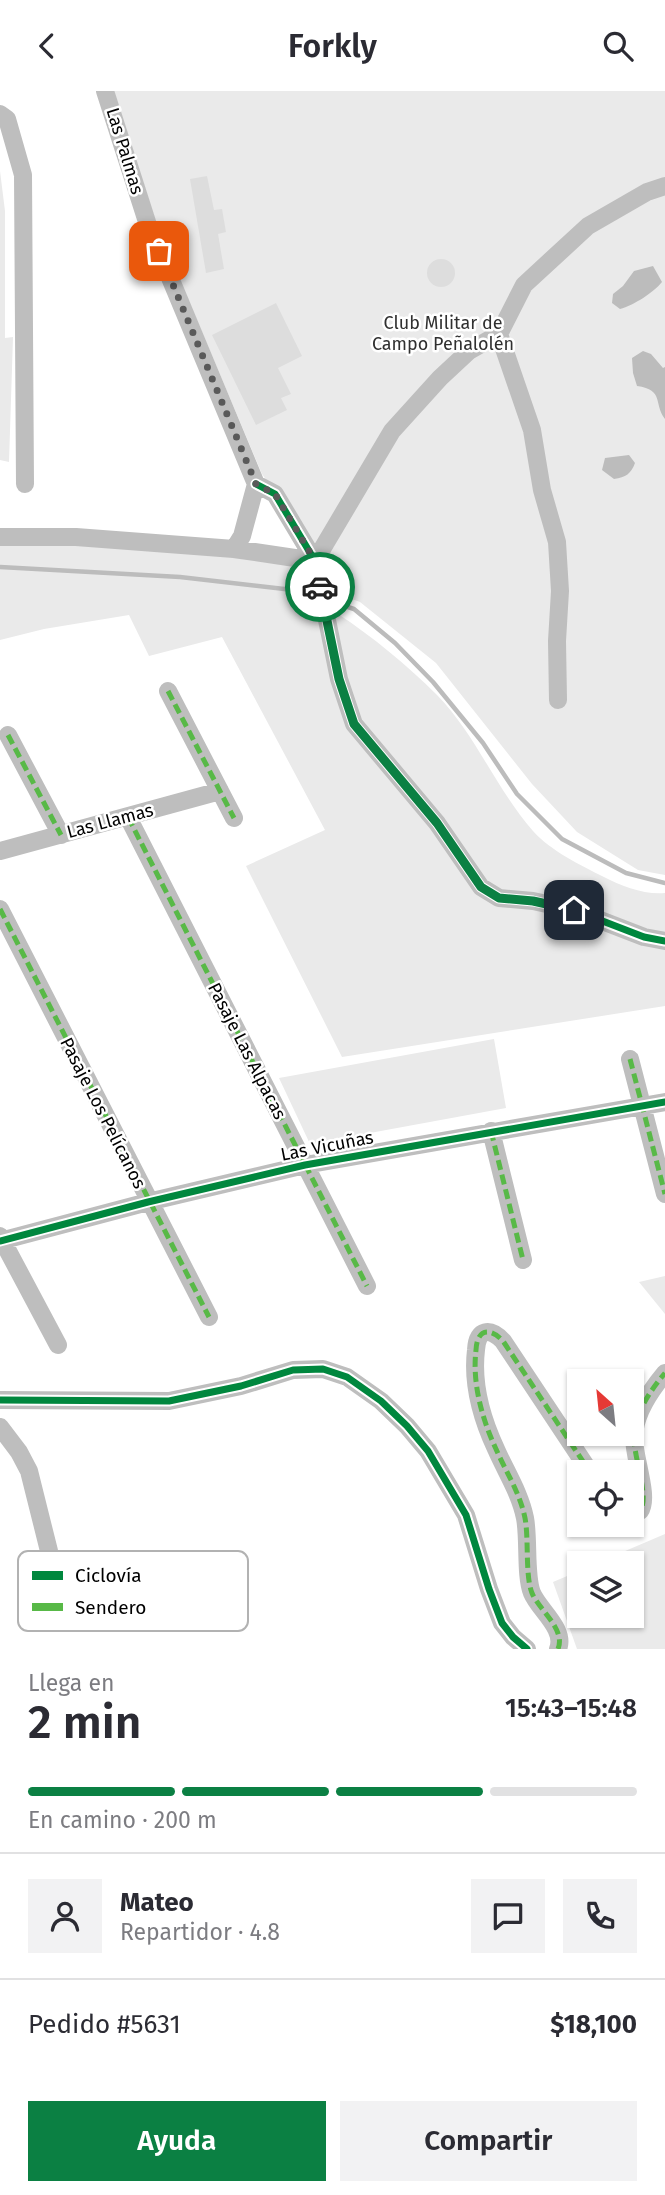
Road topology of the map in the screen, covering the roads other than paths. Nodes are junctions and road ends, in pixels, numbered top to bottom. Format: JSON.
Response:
{"nodes":[{"id":1,"x":105,"y":91,"type":"edge"},
{"id":2,"x":0,"y":114,"type":"edge"},
{"id":3,"x":665,"y":186,"type":"edge"},
{"id":4,"x":499,"y":334,"type":"junction"},
{"id":5,"x":24,"y":484,"type":"dead end"},
{"id":6,"x":256,"y":484,"type":"junction"},
{"id":7,"x":0,"y":537,"type":"edge"},
{"id":8,"x":234,"y":549,"type":"junction"},
{"id":9,"x":315,"y":561,"type":"junction"},
{"id":10,"x":168,"y":691,"type":"dead end"},
{"id":11,"x":558,"y":700,"type":"dead end"},
{"id":12,"x":8,"y":735,"type":"dead end"},
{"id":13,"x":220,"y":792,"type":"junction"},
{"id":14,"x":128,"y":817,"type":"junction"},
{"id":15,"x":234,"y":818,"type":"dead end"},
{"id":16,"x":61,"y":835,"type":"junction"},
{"id":17,"x":0,"y":851,"type":"edge"},
{"id":18,"x":0,"y":909,"type":"edge"},
{"id":19,"x":665,"y":941,"type":"edge"},
{"id":20,"x":630,"y":1059,"type":"dead end"},
{"id":21,"x":665,"y":1102,"type":"edge"},
{"id":22,"x":642,"y":1106,"type":"junction"},
{"id":23,"x":491,"y":1131,"type":"junction"},
{"id":24,"x":305,"y":1165,"type":"junction"},
{"id":25,"x":665,"y":1194,"type":"edge"},
{"id":26,"x":148,"y":1202,"type":"junction"},
{"id":27,"x":1,"y":1239,"type":"edge"},
{"id":28,"x":523,"y":1260,"type":"dead end"},
{"id":29,"x":367,"y":1286,"type":"dead end"},
{"id":30,"x":209,"y":1317,"type":"dead end"},
{"id":31,"x":58,"y":1345,"type":"dead end"},
{"id":32,"x":665,"y":1373,"type":"edge"},
{"id":33,"x":0,"y":1400,"type":"edge"},
{"id":34,"x":0,"y":1427,"type":"edge"},
{"id":35,"x":582,"y":1460,"type":"edge"},
{"id":36,"x":635,"y":1460,"type":"edge"},
{"id":37,"x":49,"y":1551,"type":"dead end"},
{"id":38,"x":527,"y":1649,"type":"edge"},
{"id":39,"x":558,"y":1649,"type":"edge"}],
"edges":[{"from":1,"to":6,"type":"street","name":"Las Palmas"},
{"from":2,"to":5,"type":"street"},
{"from":3,"to":4,"type":"street"},
{"from":4,"to":9,"type":"street"},
{"from":4,"to":11,"type":"street"},
{"from":6,"to":8,"type":"street"},
{"from":6,"to":9,"type":"street","name":"Las Palmas"},
{"from":7,"to":8,"type":"street"},
{"from":8,"to":9,"type":"street"},
{"from":9,"to":19,"type":"street"},
{"from":10,"to":13,"type":"street"},
{"from":12,"to":16,"type":"street"},
{"from":13,"to":14,"type":"street","name":"Las Llamas"},
{"from":13,"to":15,"type":"street"},
{"from":14,"to":16,"type":"street","name":"Las Llamas"},
{"from":14,"to":24,"type":"street","name":"Pasaje Las Alpacas"},
{"from":16,"to":17,"type":"street","name":"Las Llamas"},
{"from":18,"to":26,"type":"street","name":"Pasaje Los Pelícanos"},
{"from":20,"to":22,"type":"street"},
{"from":21,"to":22,"type":"street","name":"Las Vicuñas"},
{"from":22,"to":23,"type":"street","name":"Las Vicuñas"},
{"from":22,"to":25,"type":"street"},
{"from":23,"to":24,"type":"street","name":"Las Vicuñas"},
{"from":23,"to":28,"type":"street"},
{"from":24,"to":26,"type":"street","name":"Las Vicuñas"},
{"from":24,"to":29,"type":"street","name":"Pasaje Las Alpacas"},
{"from":26,"to":27,"type":"street","name":"Las Vicuñas"},
{"from":26,"to":30,"type":"street","name":"Pasaje Los Pelícanos"},
{"from":27,"to":31,"type":"street"},
{"from":32,"to":36,"type":"street"},
{"from":33,"to":38,"type":"street"},
{"from":34,"to":37,"type":"street"},
{"from":35,"to":39,"type":"street"}]}
